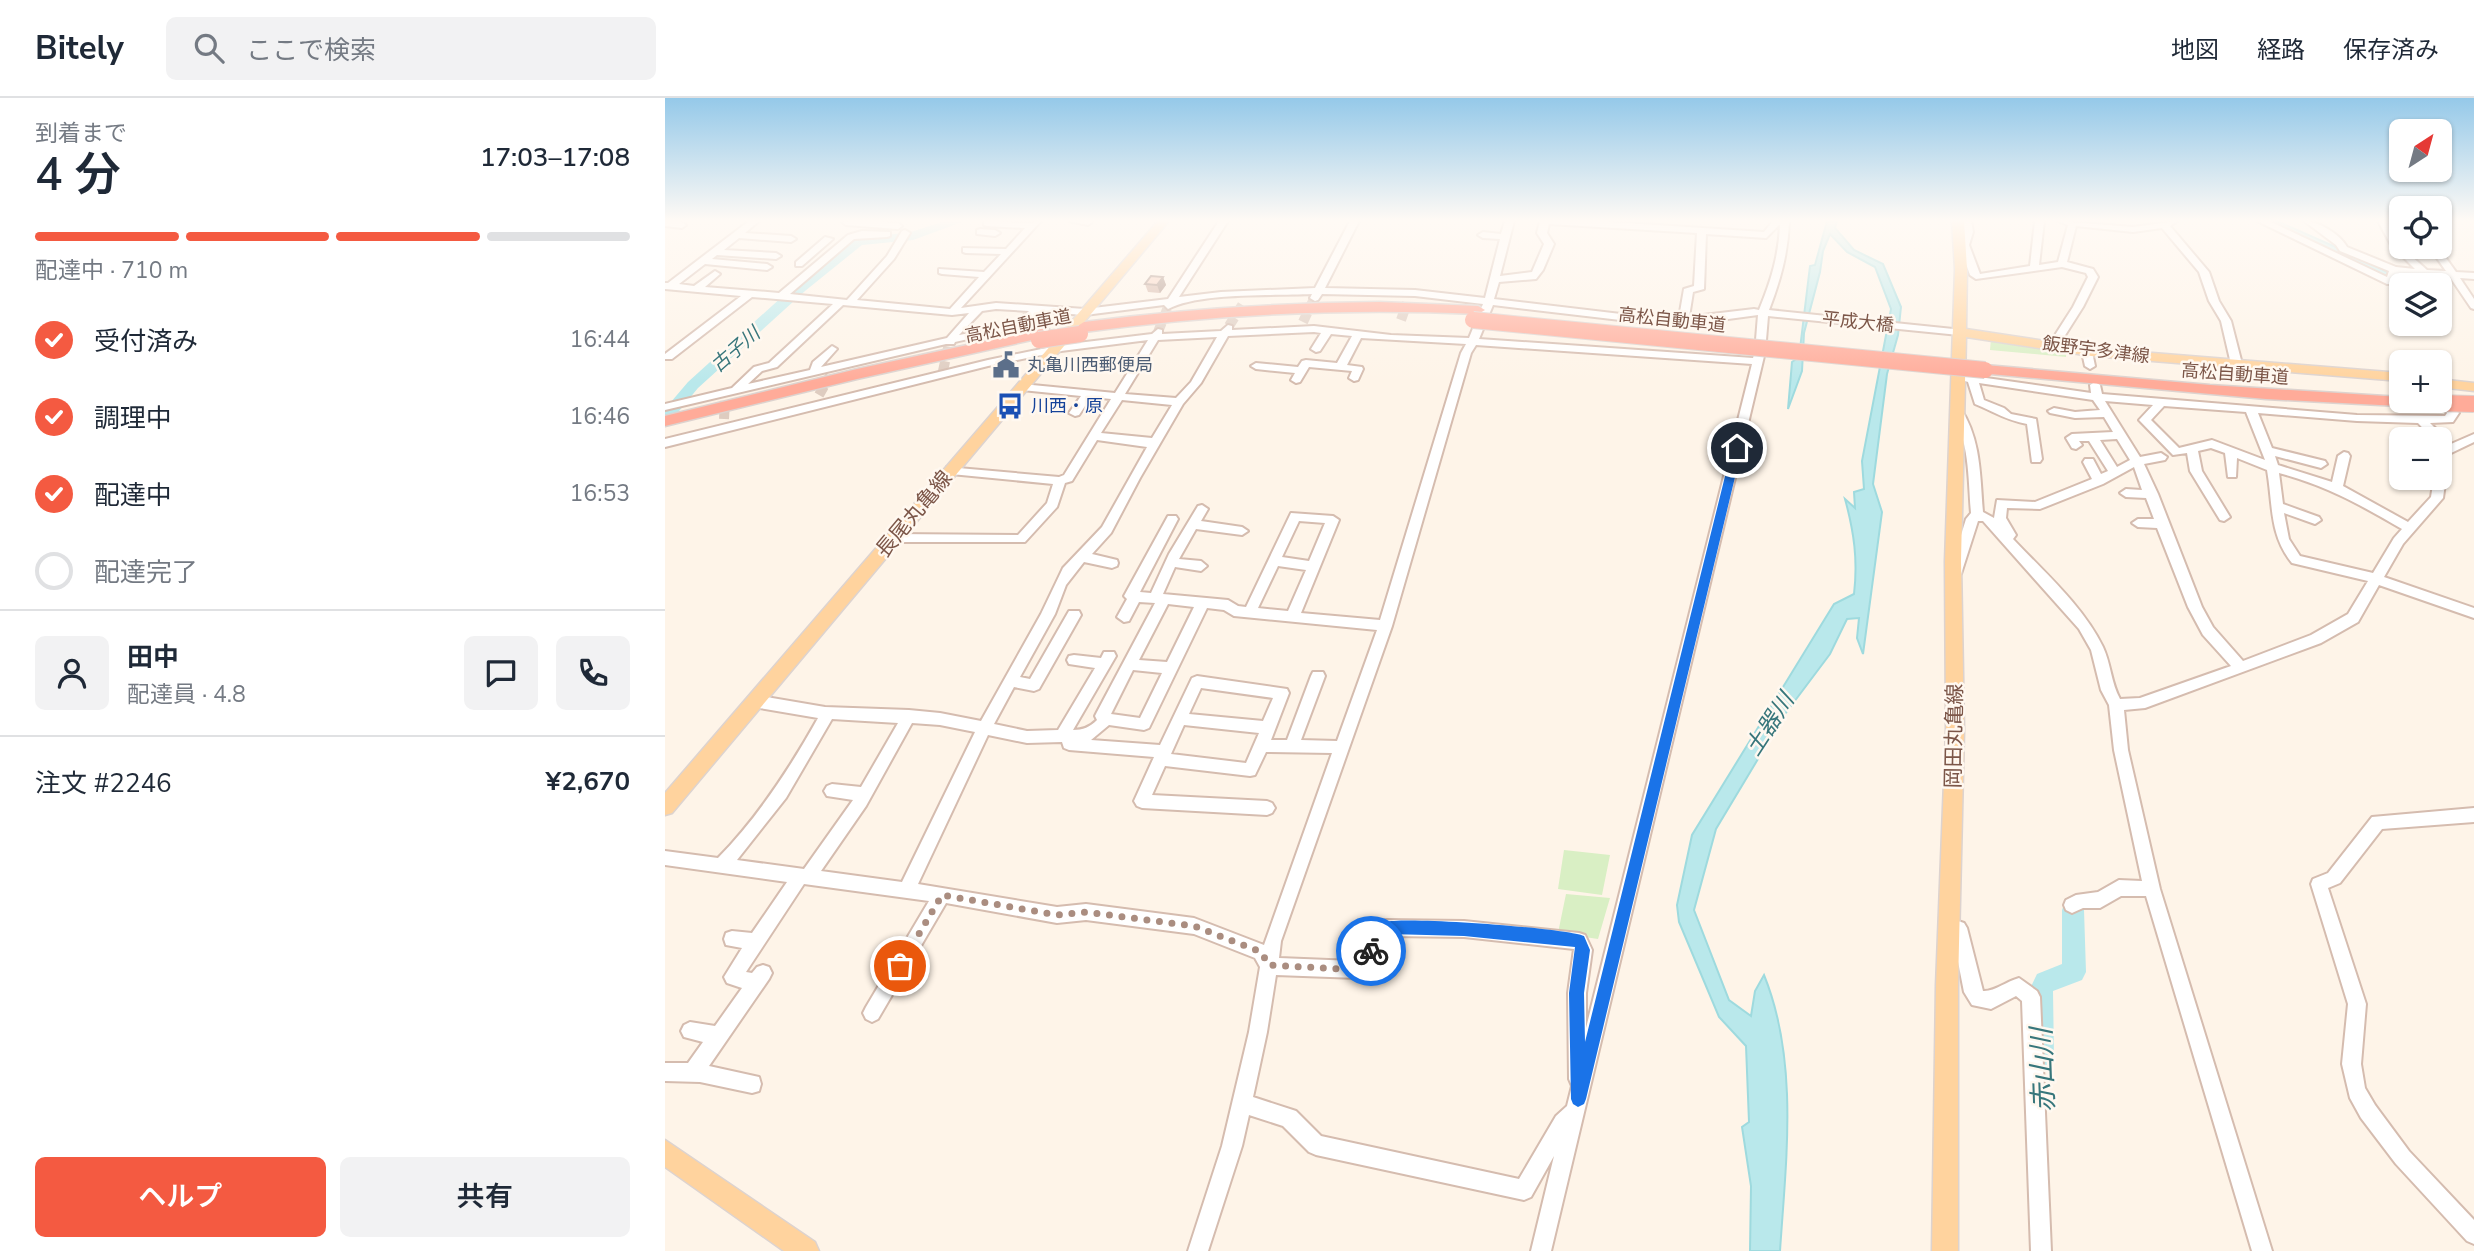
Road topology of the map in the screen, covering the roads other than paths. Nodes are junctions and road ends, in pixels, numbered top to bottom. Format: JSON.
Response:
{"nodes":[{"id":1,"x":684,"y":275,"type":"edge"},
{"id":2,"x":714,"y":275,"type":"edge"},
{"id":3,"x":807,"y":275,"type":"edge"},
{"id":4,"x":873,"y":275,"type":"edge"},
{"id":5,"x":986,"y":275,"type":"edge"},
{"id":6,"x":1122,"y":275,"type":"edge"},
{"id":7,"x":1188,"y":275,"type":"edge"},
{"id":8,"x":1327,"y":275,"type":"edge"},
{"id":9,"x":1497,"y":275,"type":"edge"},
{"id":10,"x":1535,"y":275,"type":"edge"},
{"id":11,"x":1700,"y":275,"type":"edge"},
{"id":12,"x":1777,"y":275,"type":"edge"},
{"id":13,"x":1958,"y":275,"type":"edge"},
{"id":14,"x":1975,"y":275,"type":"edge"},
{"id":15,"x":1992,"y":275,"type":"edge"},
{"id":16,"x":2092,"y":275,"type":"edge"},
{"id":17,"x":2206,"y":275,"type":"edge"},
{"id":18,"x":2453,"y":275,"type":"joint"},
{"id":19,"x":2474,"y":276,"type":"edge"},
{"id":20,"x":1496,"y":279,"type":"junction"},
{"id":21,"x":668,"y":286,"type":"edge"},
{"id":22,"x":696,"y":289,"type":"junction"},
{"id":23,"x":750,"y":294,"type":"junction"},
{"id":24,"x":1316,"y":296,"type":"junction"},
{"id":25,"x":782,"y":297,"type":"junction"},
{"id":26,"x":846,"y":301,"type":"junction"},
{"id":27,"x":1169,"y":304,"type":"junction"},
{"id":28,"x":2474,"y":306,"type":"edge"},
{"id":29,"x":979,"y":308,"type":"junction"},
{"id":30,"x":1037,"y":309,"type":"junction"},
{"id":31,"x":1479,"y":311,"type":"junction"},
{"id":32,"x":951,"y":312,"type":"junction"},
{"id":33,"x":1767,"y":313,"type":"junction"},
{"id":34,"x":1644,"y":320,"type":"junction"},
{"id":35,"x":1083,"y":324,"type":"junction"},
{"id":36,"x":1227,"y":330,"type":"junction"},
{"id":37,"x":1328,"y":330,"type":"junction"},
{"id":38,"x":1952,"y":331,"type":"junction"},
{"id":39,"x":1358,"y":334,"type":"junction"},
{"id":40,"x":1158,"y":335,"type":"junction"},
{"id":41,"x":950,"y":341,"type":"junction"},
{"id":42,"x":1046,"y":341,"type":"junction"},
{"id":43,"x":1474,"y":342,"type":"junction"},
{"id":44,"x":2053,"y":346,"type":"junction"},
{"id":45,"x":832,"y":349,"type":"dead end"},
{"id":46,"x":1316,"y":349,"type":"dead end"},
{"id":47,"x":668,"y":357,"type":"dead end"},
{"id":48,"x":1757,"y":362,"type":"junction"},
{"id":49,"x":837,"y":365,"type":"junction"},
{"id":50,"x":2235,"y":365,"type":"junction"},
{"id":51,"x":1256,"y":367,"type":"dead end"},
{"id":52,"x":1340,"y":367,"type":"junction"},
{"id":53,"x":815,"y":370,"type":"junction"},
{"id":54,"x":1975,"y":372,"type":"junction"},
{"id":55,"x":830,"y":376,"type":"tunnel mouth"},
{"id":56,"x":2389,"y":376,"type":"edge"},
{"id":57,"x":1354,"y":378,"type":"dead end"},
{"id":58,"x":2242,"y":378,"type":"dead end"},
{"id":59,"x":2452,"y":384,"type":"edge"},
{"id":60,"x":1022,"y":387,"type":"junction"},
{"id":61,"x":2474,"y":387,"type":"edge"},
{"id":62,"x":735,"y":390,"type":"junction"},
{"id":63,"x":2096,"y":391,"type":"junction"},
{"id":64,"x":2389,"y":392,"type":"edge"},
{"id":65,"x":1087,"y":395,"type":"junction"},
{"id":66,"x":2389,"y":396,"type":"edge"},
{"id":67,"x":2474,"y":396,"type":"edge"},
{"id":68,"x":2452,"y":397,"type":"edge"},
{"id":69,"x":1118,"y":398,"type":"junction"},
{"id":70,"x":2452,"y":400,"type":"edge"},
{"id":71,"x":725,"y":401,"type":"tunnel mouth"},
{"id":72,"x":1179,"y":402,"type":"junction"},
{"id":73,"x":2161,"y":403,"type":"junction"},
{"id":74,"x":2474,"y":404,"type":"edge"},
{"id":75,"x":2253,"y":406,"type":"junction"},
{"id":76,"x":1957,"y":411,"type":"junction"},
{"id":77,"x":2054,"y":411,"type":"dead end"},
{"id":78,"x":1075,"y":413,"type":"dead end"},
{"id":79,"x":2106,"y":413,"type":"junction"},
{"id":80,"x":2452,"y":413,"type":"edge"},
{"id":81,"x":672,"y":415,"type":"edge"},
{"id":82,"x":2422,"y":421,"type":"junction"},
{"id":83,"x":2428,"y":427,"type":"edge"},
{"id":84,"x":2120,"y":435,"type":"junction"},
{"id":85,"x":1095,"y":436,"type":"junction"},
{"id":86,"x":2092,"y":437,"type":"junction"},
{"id":87,"x":2474,"y":438,"type":"edge"},
{"id":88,"x":1156,"y":440,"type":"junction"},
{"id":89,"x":665,"y":443,"type":"edge"},
{"id":90,"x":2076,"y":445,"type":"dead end"},
{"id":91,"x":2452,"y":446,"type":"edge"},
{"id":92,"x":2192,"y":447,"type":"junction"},
{"id":93,"x":2267,"y":450,"type":"junction"},
{"id":94,"x":2231,"y":452,"type":"junction"},
{"id":95,"x":2344,"y":456,"type":"dead end"},
{"id":96,"x":2161,"y":457,"type":"dead end"},
{"id":97,"x":2036,"y":459,"type":"dead end"},
{"id":98,"x":2089,"y":461,"type":"dead end"},
{"id":99,"x":2137,"y":461,"type":"junction"},
{"id":100,"x":2321,"y":464,"type":"dead end"},
{"id":101,"x":2273,"y":468,"type":"junction"},
{"id":102,"x":951,"y":470,"type":"junction"},
{"id":103,"x":2114,"y":472,"type":"junction"},
{"id":104,"x":2232,"y":474,"type":"dead end"},
{"id":105,"x":1060,"y":481,"type":"junction"},
{"id":106,"x":2099,"y":481,"type":"junction"},
{"id":107,"x":2337,"y":488,"type":"junction"},
{"id":108,"x":2438,"y":490,"type":"edge"},
{"id":109,"x":2126,"y":492,"type":"dead end"},
{"id":110,"x":2152,"y":494,"type":"junction"},
{"id":111,"x":2276,"y":506,"type":"junction"},
{"id":112,"x":1202,"y":509,"type":"dead end"},
{"id":113,"x":1977,"y":514,"type":"junction"},
{"id":114,"x":2224,"y":517,"type":"dead end"},
{"id":115,"x":1172,"y":519,"type":"dead end"},
{"id":116,"x":2316,"y":519,"type":"dead end"},
{"id":117,"x":2138,"y":523,"type":"dead end"},
{"id":118,"x":1192,"y":524,"type":"junction"},
{"id":119,"x":2163,"y":524,"type":"junction"},
{"id":120,"x":2408,"y":527,"type":"junction"},
{"id":121,"x":1242,"y":531,"type":"dead end"},
{"id":122,"x":894,"y":538,"type":"junction"},
{"id":123,"x":2021,"y":554,"type":"junction"},
{"id":124,"x":1084,"y":557,"type":"junction"},
{"id":125,"x":1274,"y":561,"type":"junction"},
{"id":126,"x":1171,"y":562,"type":"junction"},
{"id":127,"x":1112,"y":563,"type":"dead end"},
{"id":128,"x":1201,"y":566,"type":"dead end"},
{"id":129,"x":1314,"y":566,"type":"junction"},
{"id":130,"x":1954,"y":579,"type":"junction"},
{"id":131,"x":2375,"y":579,"type":"junction"},
{"id":132,"x":1135,"y":596,"type":"junction"},
{"id":133,"x":1159,"y":598,"type":"junction"},
{"id":134,"x":1203,"y":603,"type":"junction"},
{"id":135,"x":1250,"y":612,"type":"junction"},
{"id":136,"x":2474,"y":613,"type":"edge"},
{"id":137,"x":1048,"y":614,"type":"junction"},
{"id":138,"x":1124,"y":617,"type":"dead end"},
{"id":139,"x":1292,"y":617,"type":"junction"},
{"id":140,"x":1385,"y":626,"type":"junction"},
{"id":141,"x":1074,"y":660,"type":"dead end"},
{"id":142,"x":1129,"y":664,"type":"junction"},
{"id":143,"x":1170,"y":668,"type":"junction"},
{"id":144,"x":2241,"y":668,"type":"junction"},
{"id":145,"x":1318,"y":676,"type":"dead end"},
{"id":146,"x":1010,"y":681,"type":"junction"},
{"id":147,"x":754,"y":701,"type":"junction"},
{"id":148,"x":2116,"y":705,"type":"junction"},
{"id":149,"x":828,"y":713,"type":"junction"},
{"id":150,"x":909,"y":716,"type":"junction"},
{"id":151,"x":1106,"y":719,"type":"junction"},
{"id":152,"x":1179,"y":719,"type":"junction"},
{"id":153,"x":1269,"y":727,"type":"junction"},
{"id":154,"x":984,"y":729,"type":"junction"},
{"id":155,"x":1066,"y":736,"type":"junction"},
{"id":156,"x":1261,"y":746,"type":"junction"},
{"id":157,"x":1292,"y":746,"type":"junction"},
{"id":158,"x":1342,"y":747,"type":"junction"},
{"id":159,"x":1162,"y":755,"type":"junction"},
{"id":160,"x":832,"y":791,"type":"dead end"},
{"id":161,"x":865,"y":794,"type":"junction"},
{"id":162,"x":665,"y":807,"type":"edge"},
{"id":163,"x":1267,"y":808,"type":"dead end"},
{"id":164,"x":2474,"y":815,"type":"edge"},
{"id":165,"x":665,"y":858,"type":"edge"},
{"id":166,"x":721,"y":866,"type":"junction"},
{"id":167,"x":804,"y":877,"type":"junction"},
{"id":168,"x":2152,"y":889,"type":"junction"},
{"id":169,"x":907,"y":890,"type":"junction"},
{"id":170,"x":942,"y":895,"type":"junction"},
{"id":171,"x":2072,"y":905,"type":"dead end"},
{"id":172,"x":1949,"y":926,"type":"junction"},
{"id":173,"x":732,"y":939,"type":"dead end"},
{"id":174,"x":757,"y":942,"type":"junction"},
{"id":175,"x":1269,"y":965,"type":"junction"},
{"id":176,"x":873,"y":1013,"type":"dead end"},
{"id":177,"x":691,"y":1031,"type":"dead end"},
{"id":178,"x":719,"y":1036,"type":"junction"},
{"id":179,"x":665,"y":1072,"type":"edge"},
{"id":180,"x":692,"y":1074,"type":"junction"},
{"id":181,"x":752,"y":1084,"type":"dead end"},
{"id":182,"x":1241,"y":1103,"type":"junction"},
{"id":183,"x":1577,"y":1105,"type":"junction"},
{"id":184,"x":665,"y":1152,"type":"edge"},
{"id":185,"x":2474,"y":1234,"type":"edge"},
{"id":186,"x":796,"y":1247,"type":"edge"},
{"id":187,"x":1198,"y":1251,"type":"edge"},
{"id":188,"x":1541,"y":1251,"type":"edge"},
{"id":189,"x":1945,"y":1251,"type":"edge"},
{"id":190,"x":2041,"y":1251,"type":"edge"},
{"id":191,"x":2262,"y":1251,"type":"edge"}],
"edges":[{"from":1,"to":21,"type":"street"},
{"from":2,"to":22,"type":"street"},
{"from":3,"to":25,"type":"street"},
{"from":4,"to":26,"type":"street"},
{"from":5,"to":32,"type":"street"},
{"from":6,"to":35,"type":"main road","name":"長尾丸亀線"},
{"from":7,"to":27,"type":"street"},
{"from":8,"to":24,"type":"street"},
{"from":9,"to":20,"type":"street"},
{"from":10,"to":20,"type":"street"},
{"from":11,"to":34,"type":"street"},
{"from":12,"to":33,"type":"street"},
{"from":13,"to":38,"type":"main road","name":"岡田丸亀線"},
{"from":14,"to":15,"type":"street"},
{"from":16,"to":44,"type":"street"},
{"from":17,"to":50,"type":"street"},
{"from":18,"to":19,"type":"street"},
{"from":18,"to":28,"type":"street"},
{"from":20,"to":31,"type":"street"},
{"from":21,"to":22,"type":"street"},
{"from":22,"to":23,"type":"street"},
{"from":23,"to":25,"type":"street"},
{"from":23,"to":47,"type":"street"},
{"from":24,"to":27,"type":"street"},
{"from":24,"to":31,"type":"street"},
{"from":25,"to":26,"type":"street"},
{"from":26,"to":32,"type":"street"},
{"from":26,"to":62,"type":"street"},
{"from":27,"to":35,"type":"street"},
{"from":29,"to":30,"type":"street"},
{"from":29,"to":32,"type":"street"},
{"from":29,"to":41,"type":"street"},
{"from":30,"to":35,"type":"street"},
{"from":30,"to":41,"type":"street"},
{"from":31,"to":34,"type":"street"},
{"from":31,"to":35,"type":"highway","name":"高松自動車道"},
{"from":31,"to":43,"type":"street"},
{"from":31,"to":54,"type":"highway","name":"高松自動車道","bridge":true},
{"from":33,"to":34,"type":"street","name":"平成大橋"},
{"from":33,"to":38,"type":"street","name":"平成大橋"},
{"from":33,"to":48,"type":"street"},
{"from":35,"to":42,"type":"highway","name":"高松自動車道","bridge":true},
{"from":35,"to":42,"type":"main road","name":"長尾丸亀線"},
{"from":36,"to":37,"type":"street"},
{"from":36,"to":40,"type":"street"},
{"from":36,"to":72,"type":"street"},
{"from":37,"to":39,"type":"street"},
{"from":37,"to":46,"type":"street"},
{"from":38,"to":44,"type":"main road","name":"飯野宇多津線"},
{"from":38,"to":54,"type":"main road","name":"岡田丸亀線"},
{"from":39,"to":43,"type":"street"},
{"from":39,"to":52,"type":"street"},
{"from":40,"to":42,"type":"street"},
{"from":40,"to":69,"type":"street"},
{"from":41,"to":49,"type":"street"},
{"from":42,"to":60,"type":"main road","name":"長尾丸亀線"},
{"from":42,"to":81,"type":"highway","name":"高松自動車道"},
{"from":42,"to":89,"type":"street"},
{"from":43,"to":48,"type":"street"},
{"from":43,"to":140,"type":"street"},
{"from":44,"to":50,"type":"main road","name":"飯野宇多津線"},
{"from":45,"to":53,"type":"street"},
{"from":48,"to":183,"type":"street"},
{"from":49,"to":53,"type":"street"},
{"from":49,"to":55,"type":"street"},
{"from":50,"to":56,"type":"main road","name":"飯野宇多津線"},
{"from":50,"to":58,"type":"street"},
{"from":51,"to":52,"type":"street"},
{"from":52,"to":57,"type":"street"},
{"from":53,"to":62,"type":"street"},
{"from":54,"to":63,"type":"street"},
{"from":54,"to":64,"type":"highway","name":"高松自動車道"},
{"from":54,"to":66,"type":"highway","name":"高松自動車道"},
{"from":54,"to":76,"type":"main road","name":"岡田丸亀線"},
{"from":54,"to":97,"type":"street"},
{"from":59,"to":61,"type":"main road"},
{"from":60,"to":65,"type":"street"},
{"from":60,"to":102,"type":"main road","name":"長尾丸亀線"},
{"from":62,"to":71,"type":"street"},
{"from":62,"to":81,"type":"street"},
{"from":63,"to":73,"type":"street"},
{"from":63,"to":79,"type":"street"},
{"from":65,"to":69,"type":"street"},
{"from":65,"to":78,"type":"street"},
{"from":67,"to":68,"type":"highway","name":"高松自動車道"},
{"from":69,"to":72,"type":"street"},
{"from":69,"to":85,"type":"street"},
{"from":70,"to":74,"type":"highway","name":"高松自動車道","bridge":true},
{"from":72,"to":88,"type":"street"},
{"from":73,"to":75,"type":"street"},
{"from":73,"to":92,"type":"street"},
{"from":75,"to":82,"type":"street"},
{"from":75,"to":93,"type":"street"},
{"from":76,"to":113,"type":"street"},
{"from":76,"to":130,"type":"main road","name":"岡田丸亀線"},
{"from":77,"to":79,"type":"street"},
{"from":79,"to":84,"type":"street"},
{"from":80,"to":82,"type":"street"},
{"from":82,"to":83,"type":"street"},
{"from":84,"to":86,"type":"street"},
{"from":84,"to":99,"type":"street"},
{"from":85,"to":88,"type":"street"},
{"from":85,"to":105,"type":"street"},
{"from":86,"to":90,"type":"street"},
{"from":86,"to":103,"type":"street"},
{"from":87,"to":91,"type":"street"},
{"from":88,"to":124,"type":"street"},
{"from":92,"to":94,"type":"street"},
{"from":92,"to":114,"type":"street"},
{"from":93,"to":100,"type":"street"},
{"from":93,"to":101,"type":"street"},
{"from":94,"to":101,"type":"street"},
{"from":94,"to":104,"type":"street"},
{"from":95,"to":107,"type":"street"},
{"from":96,"to":99,"type":"street"},
{"from":98,"to":106,"type":"street"},
{"from":99,"to":103,"type":"street"},
{"from":99,"to":110,"type":"street"},
{"from":101,"to":107,"type":"street"},
{"from":101,"to":111,"type":"street"},
{"from":102,"to":105,"type":"street"},
{"from":102,"to":122,"type":"main road","name":"長尾丸亀線"},
{"from":103,"to":106,"type":"street"},
{"from":105,"to":122,"type":"street"},
{"from":106,"to":123,"type":"street"},
{"from":107,"to":120,"type":"street"},
{"from":108,"to":120,"type":"street"},
{"from":109,"to":110,"type":"street"},
{"from":110,"to":119,"type":"street"},
{"from":111,"to":116,"type":"street"},
{"from":111,"to":131,"type":"street"},
{"from":112,"to":118,"type":"street"},
{"from":113,"to":123,"type":"street"},
{"from":113,"to":130,"type":"street"},
{"from":115,"to":132,"type":"street"},
{"from":117,"to":119,"type":"street"},
{"from":118,"to":121,"type":"street"},
{"from":118,"to":126,"type":"street"},
{"from":119,"to":144,"type":"street"},
{"from":120,"to":131,"type":"street"},
{"from":122,"to":147,"type":"main road","name":"長尾丸亀線"},
{"from":123,"to":148,"type":"street"},
{"from":124,"to":127,"type":"street"},
{"from":124,"to":137,"type":"street"},
{"from":125,"to":129,"type":"street"},
{"from":125,"to":129,"type":"street"},
{"from":125,"to":135,"type":"street"},
{"from":126,"to":128,"type":"street"},
{"from":126,"to":133,"type":"street"},
{"from":129,"to":139,"type":"street"},
{"from":130,"to":172,"type":"main road","name":"岡田丸亀線"},
{"from":131,"to":136,"type":"street"},
{"from":131,"to":144,"type":"street"},
{"from":132,"to":133,"type":"street"},
{"from":132,"to":138,"type":"street"},
{"from":133,"to":134,"type":"street"},
{"from":133,"to":142,"type":"street"},
{"from":134,"to":135,"type":"street"},
{"from":134,"to":143,"type":"street"},
{"from":135,"to":139,"type":"street"},
{"from":137,"to":146,"type":"street"},
{"from":137,"to":146,"type":"street"},
{"from":139,"to":140,"type":"street"},
{"from":140,"to":158,"type":"street"},
{"from":141,"to":155,"type":"street"},
{"from":142,"to":143,"type":"street"},
{"from":142,"to":151,"type":"street"},
{"from":143,"to":151,"type":"street"},
{"from":144,"to":148,"type":"street"},
{"from":145,"to":157,"type":"street"},
{"from":146,"to":154,"type":"street"},
{"from":147,"to":149,"type":"street"},
{"from":147,"to":162,"type":"main road","name":"長尾丸亀線"},
{"from":148,"to":168,"type":"street"},
{"from":149,"to":150,"type":"street"},
{"from":149,"to":166,"type":"street"},
{"from":150,"to":154,"type":"street"},
{"from":150,"to":161,"type":"street"},
{"from":151,"to":155,"type":"street"},
{"from":152,"to":153,"type":"street"},
{"from":152,"to":153,"type":"street"},
{"from":152,"to":159,"type":"street"},
{"from":153,"to":156,"type":"street"},
{"from":154,"to":155,"type":"street"},
{"from":154,"to":169,"type":"street"},
{"from":155,"to":159,"type":"street"},
{"from":156,"to":157,"type":"street"},
{"from":156,"to":159,"type":"street"},
{"from":157,"to":158,"type":"street"},
{"from":158,"to":175,"type":"street"},
{"from":159,"to":163,"type":"street"},
{"from":160,"to":161,"type":"street"},
{"from":161,"to":167,"type":"street"},
{"from":164,"to":185,"type":"street"},
{"from":165,"to":166,"type":"street"},
{"from":166,"to":167,"type":"street"},
{"from":167,"to":169,"type":"street"},
{"from":167,"to":174,"type":"street"},
{"from":168,"to":171,"type":"street"},
{"from":168,"to":191,"type":"street"},
{"from":169,"to":170,"type":"street"},
{"from":170,"to":175,"type":"street"},
{"from":170,"to":176,"type":"street"},
{"from":172,"to":189,"type":"main road","name":"岡田丸亀線"},
{"from":172,"to":190,"type":"street"},
{"from":173,"to":174,"type":"street"},
{"from":174,"to":178,"type":"street"},
{"from":175,"to":182,"type":"street"},
{"from":175,"to":183,"type":"street"},
{"from":177,"to":178,"type":"street"},
{"from":178,"to":180,"type":"street"},
{"from":179,"to":180,"type":"street"},
{"from":180,"to":181,"type":"street"},
{"from":182,"to":183,"type":"street"},
{"from":182,"to":187,"type":"street"},
{"from":183,"to":188,"type":"street"},
{"from":184,"to":186,"type":"main road"}]}
